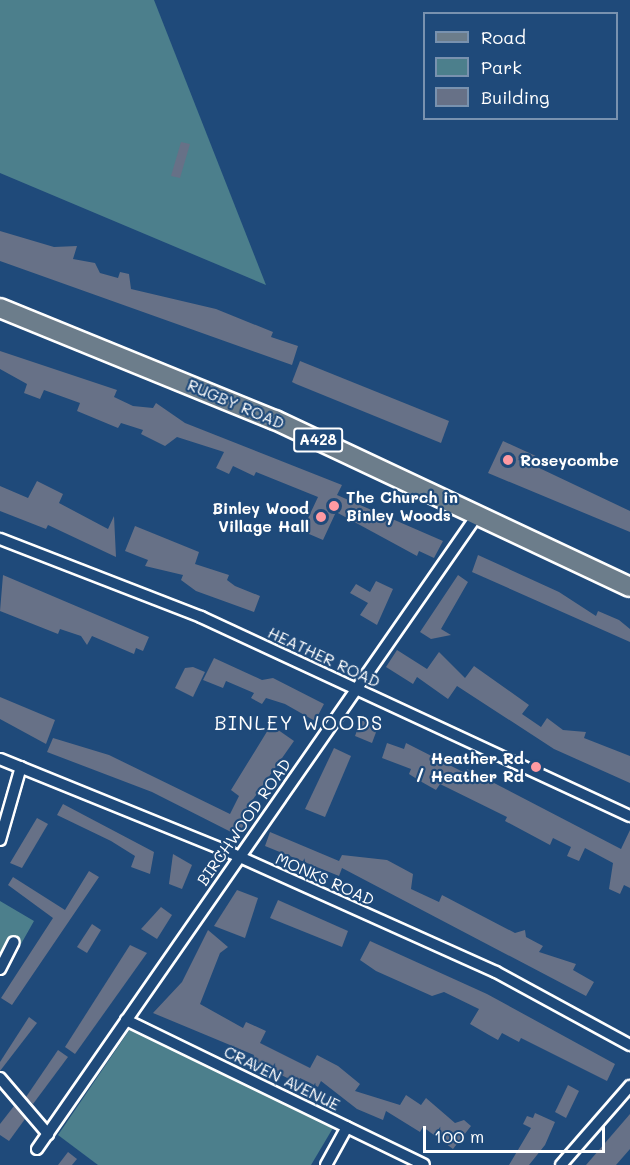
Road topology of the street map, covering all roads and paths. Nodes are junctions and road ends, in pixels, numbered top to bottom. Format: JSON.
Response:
{"nodes":[{"id":1,"x":0,"y":308,"type":"edge"},
{"id":2,"x":478,"y":514,"type":"junction"},
{"id":3,"x":0,"y":539,"type":"edge"},
{"id":4,"x":630,"y":586,"type":"edge"},
{"id":5,"x":357,"y":688,"type":"junction"},
{"id":6,"x":0,"y":759,"type":"edge"},
{"id":7,"x":21,"y":767,"type":"junction"},
{"id":8,"x":630,"y":816,"type":"edge"},
{"id":9,"x":0,"y":840,"type":"edge"},
{"id":10,"x":237,"y":856,"type":"junction"},
{"id":11,"x":14,"y":942,"type":"dead end"},
{"id":12,"x":1,"y":964,"type":"edge"},
{"id":13,"x":126,"y":1020,"type":"junction"},
{"id":14,"x":630,"y":1045,"type":"edge"},
{"id":15,"x":0,"y":1078,"type":"edge"},
{"id":16,"x":630,"y":1086,"type":"edge"},
{"id":17,"x":347,"y":1127,"type":"junction"},
{"id":18,"x":48,"y":1134,"type":"junction"},
{"id":19,"x":37,"y":1149,"type":"dead end"},
{"id":20,"x":326,"y":1165,"type":"edge"},
{"id":21,"x":424,"y":1165,"type":"edge"},
{"id":22,"x":561,"y":1165,"type":"edge"}],
"edges":[{"from":1,"to":2,"type":"main road","name":"RUGBY ROAD","number":"A428"},
{"from":2,"to":4,"type":"main road","name":"RUGBY ROAD","number":"A428"},
{"from":2,"to":5,"type":"street","name":"BIRCHWOOD ROAD"},
{"from":3,"to":5,"type":"street","name":"HEATHER ROAD"},
{"from":5,"to":8,"type":"street","name":"HEATHER ROAD"},
{"from":5,"to":10,"type":"street","name":"BIRCHWOOD ROAD"},
{"from":6,"to":7,"type":"street","name":"MONKS ROAD"},
{"from":7,"to":9,"type":"street"},
{"from":7,"to":10,"type":"street","name":"MONKS ROAD"},
{"from":10,"to":13,"type":"street","name":"BIRCHWOOD ROAD"},
{"from":10,"to":14,"type":"street","name":"MONKS ROAD"},
{"from":11,"to":12,"type":"street"},
{"from":13,"to":17,"type":"street","name":"CRAVEN AVENUE"},
{"from":13,"to":18,"type":"street","name":"BIRCHWOOD ROAD"},
{"from":15,"to":18,"type":"street"},
{"from":16,"to":22,"type":"street"},
{"from":17,"to":20,"type":"street"},
{"from":17,"to":21,"type":"street","name":"CRAVEN AVENUE"},
{"from":18,"to":19,"type":"street","name":"BIRCHWOOD ROAD"}]}
